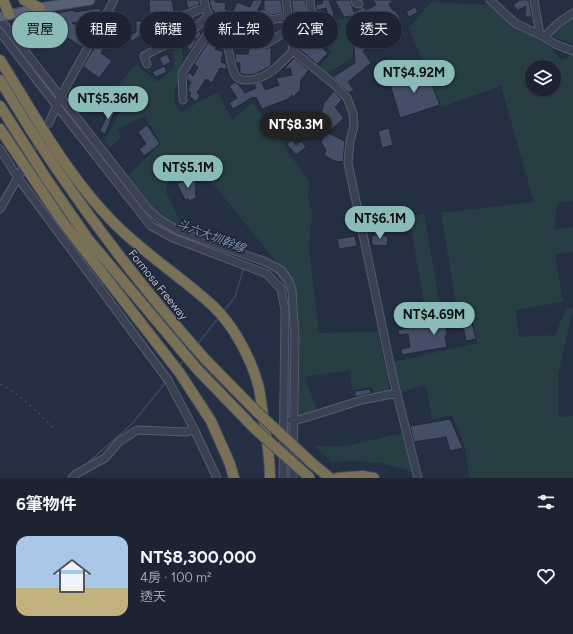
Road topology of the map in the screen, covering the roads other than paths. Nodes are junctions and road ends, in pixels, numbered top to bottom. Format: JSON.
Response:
{"nodes":[{"id":1,"x":3,"y":0,"type":"edge"},
{"id":2,"x":24,"y":0,"type":"edge"},
{"id":3,"x":90,"y":0,"type":"edge"},
{"id":4,"x":114,"y":0,"type":"edge"},
{"id":5,"x":286,"y":0,"type":"edge"},
{"id":6,"x":310,"y":0,"type":"edge"},
{"id":7,"x":490,"y":0,"type":"edge"},
{"id":8,"x":534,"y":0,"type":"edge"},
{"id":9,"x":205,"y":3,"type":"edge"},
{"id":10,"x":40,"y":8,"type":"junction"},
{"id":11,"x":287,"y":12,"type":"edge"},
{"id":12,"x":312,"y":12,"type":"edge"},
{"id":13,"x":573,"y":13,"type":"edge"},
{"id":14,"x":3,"y":17,"type":"edge"},
{"id":15,"x":204,"y":20,"type":"edge"},
{"id":16,"x":0,"y":32,"type":"edge"},
{"id":17,"x":542,"y":36,"type":"junction"},
{"id":18,"x":204,"y":39,"type":"edge"},
{"id":19,"x":228,"y":48,"type":"edge"},
{"id":20,"x":293,"y":48,"type":"edge"},
{"id":21,"x":155,"y":50,"type":"junction"},
{"id":22,"x":293,"y":51,"type":"junction"},
{"id":23,"x":573,"y":51,"type":"edge"},
{"id":24,"x":0,"y":60,"type":"edge"},
{"id":25,"x":147,"y":64,"type":"dead end"},
{"id":26,"x":0,"y":80,"type":"edge"},
{"id":27,"x":61,"y":96,"type":"junction"},
{"id":28,"x":183,"y":100,"type":"dead end"},
{"id":29,"x":0,"y":106,"type":"edge"},
{"id":30,"x":57,"y":106,"type":"junction"},
{"id":31,"x":49,"y":123,"type":"tunnel mouth"},
{"id":32,"x":0,"y":129,"type":"edge"},
{"id":33,"x":0,"y":149,"type":"edge"},
{"id":34,"x":22,"y":170,"type":"tunnel mouth"},
{"id":35,"x":18,"y":178,"type":"junction"},
{"id":36,"x":0,"y":209,"type":"edge"},
{"id":37,"x":397,"y":393,"type":"junction"},
{"id":38,"x":284,"y":420,"type":"junction"},
{"id":39,"x":295,"y":420,"type":"junction"},
{"id":40,"x":194,"y":429,"type":"junction"},
{"id":41,"x":72,"y":478,"type":"edge"},
{"id":42,"x":217,"y":478,"type":"edge"},
{"id":43,"x":234,"y":478,"type":"edge"},
{"id":44,"x":270,"y":478,"type":"edge"},
{"id":45,"x":283,"y":478,"type":"edge"},
{"id":46,"x":293,"y":478,"type":"edge"},
{"id":47,"x":310,"y":478,"type":"edge"},
{"id":48,"x":330,"y":478,"type":"edge"},
{"id":49,"x":337,"y":478,"type":"edge"},
{"id":50,"x":374,"y":478,"type":"edge"},
{"id":51,"x":418,"y":478,"type":"edge"}],
"edges":[{"from":1,"to":14,"type":"highway"},
{"from":2,"to":10,"type":"highway"},
{"from":3,"to":10,"type":"main road"},
{"from":4,"to":27,"type":"street"},
{"from":5,"to":11,"type":"street"},
{"from":6,"to":12,"type":"street"},
{"from":7,"to":17,"type":"street"},
{"from":8,"to":17,"type":"street"},
{"from":9,"to":21,"type":"street"},
{"from":10,"to":14,"type":"main road"},
{"from":13,"to":17,"type":"street"},
{"from":14,"to":27,"type":"street"},
{"from":15,"to":21,"type":"street"},
{"from":16,"to":30,"type":"street"},
{"from":17,"to":23,"type":"street"},
{"from":18,"to":28,"type":"street"},
{"from":19,"to":22,"type":"street"},
{"from":20,"to":22,"type":"street"},
{"from":21,"to":25,"type":"street"},
{"from":22,"to":37,"type":"street"},
{"from":24,"to":44,"type":"highway"},
{"from":26,"to":48,"type":"highway","name":"Formosa Freeway","bridge":true},
{"from":27,"to":30,"type":"street"},
{"from":27,"to":39,"type":"street"},
{"from":29,"to":47,"type":"highway","bridge":true},
{"from":30,"to":31,"type":"street"},
{"from":30,"to":38,"type":"street"},
{"from":32,"to":43,"type":"highway"},
{"from":33,"to":35,"type":"street"},
{"from":34,"to":35,"type":"street"},
{"from":35,"to":36,"type":"street"},
{"from":35,"to":40,"type":"street"},
{"from":37,"to":39,"type":"street"},
{"from":37,"to":51,"type":"street"},
{"from":38,"to":39,"type":"street"},
{"from":38,"to":45,"type":"street"},
{"from":39,"to":46,"type":"street"},
{"from":40,"to":41,"type":"street"},
{"from":40,"to":42,"type":"street"},
{"from":49,"to":50,"type":"highway"}]}
